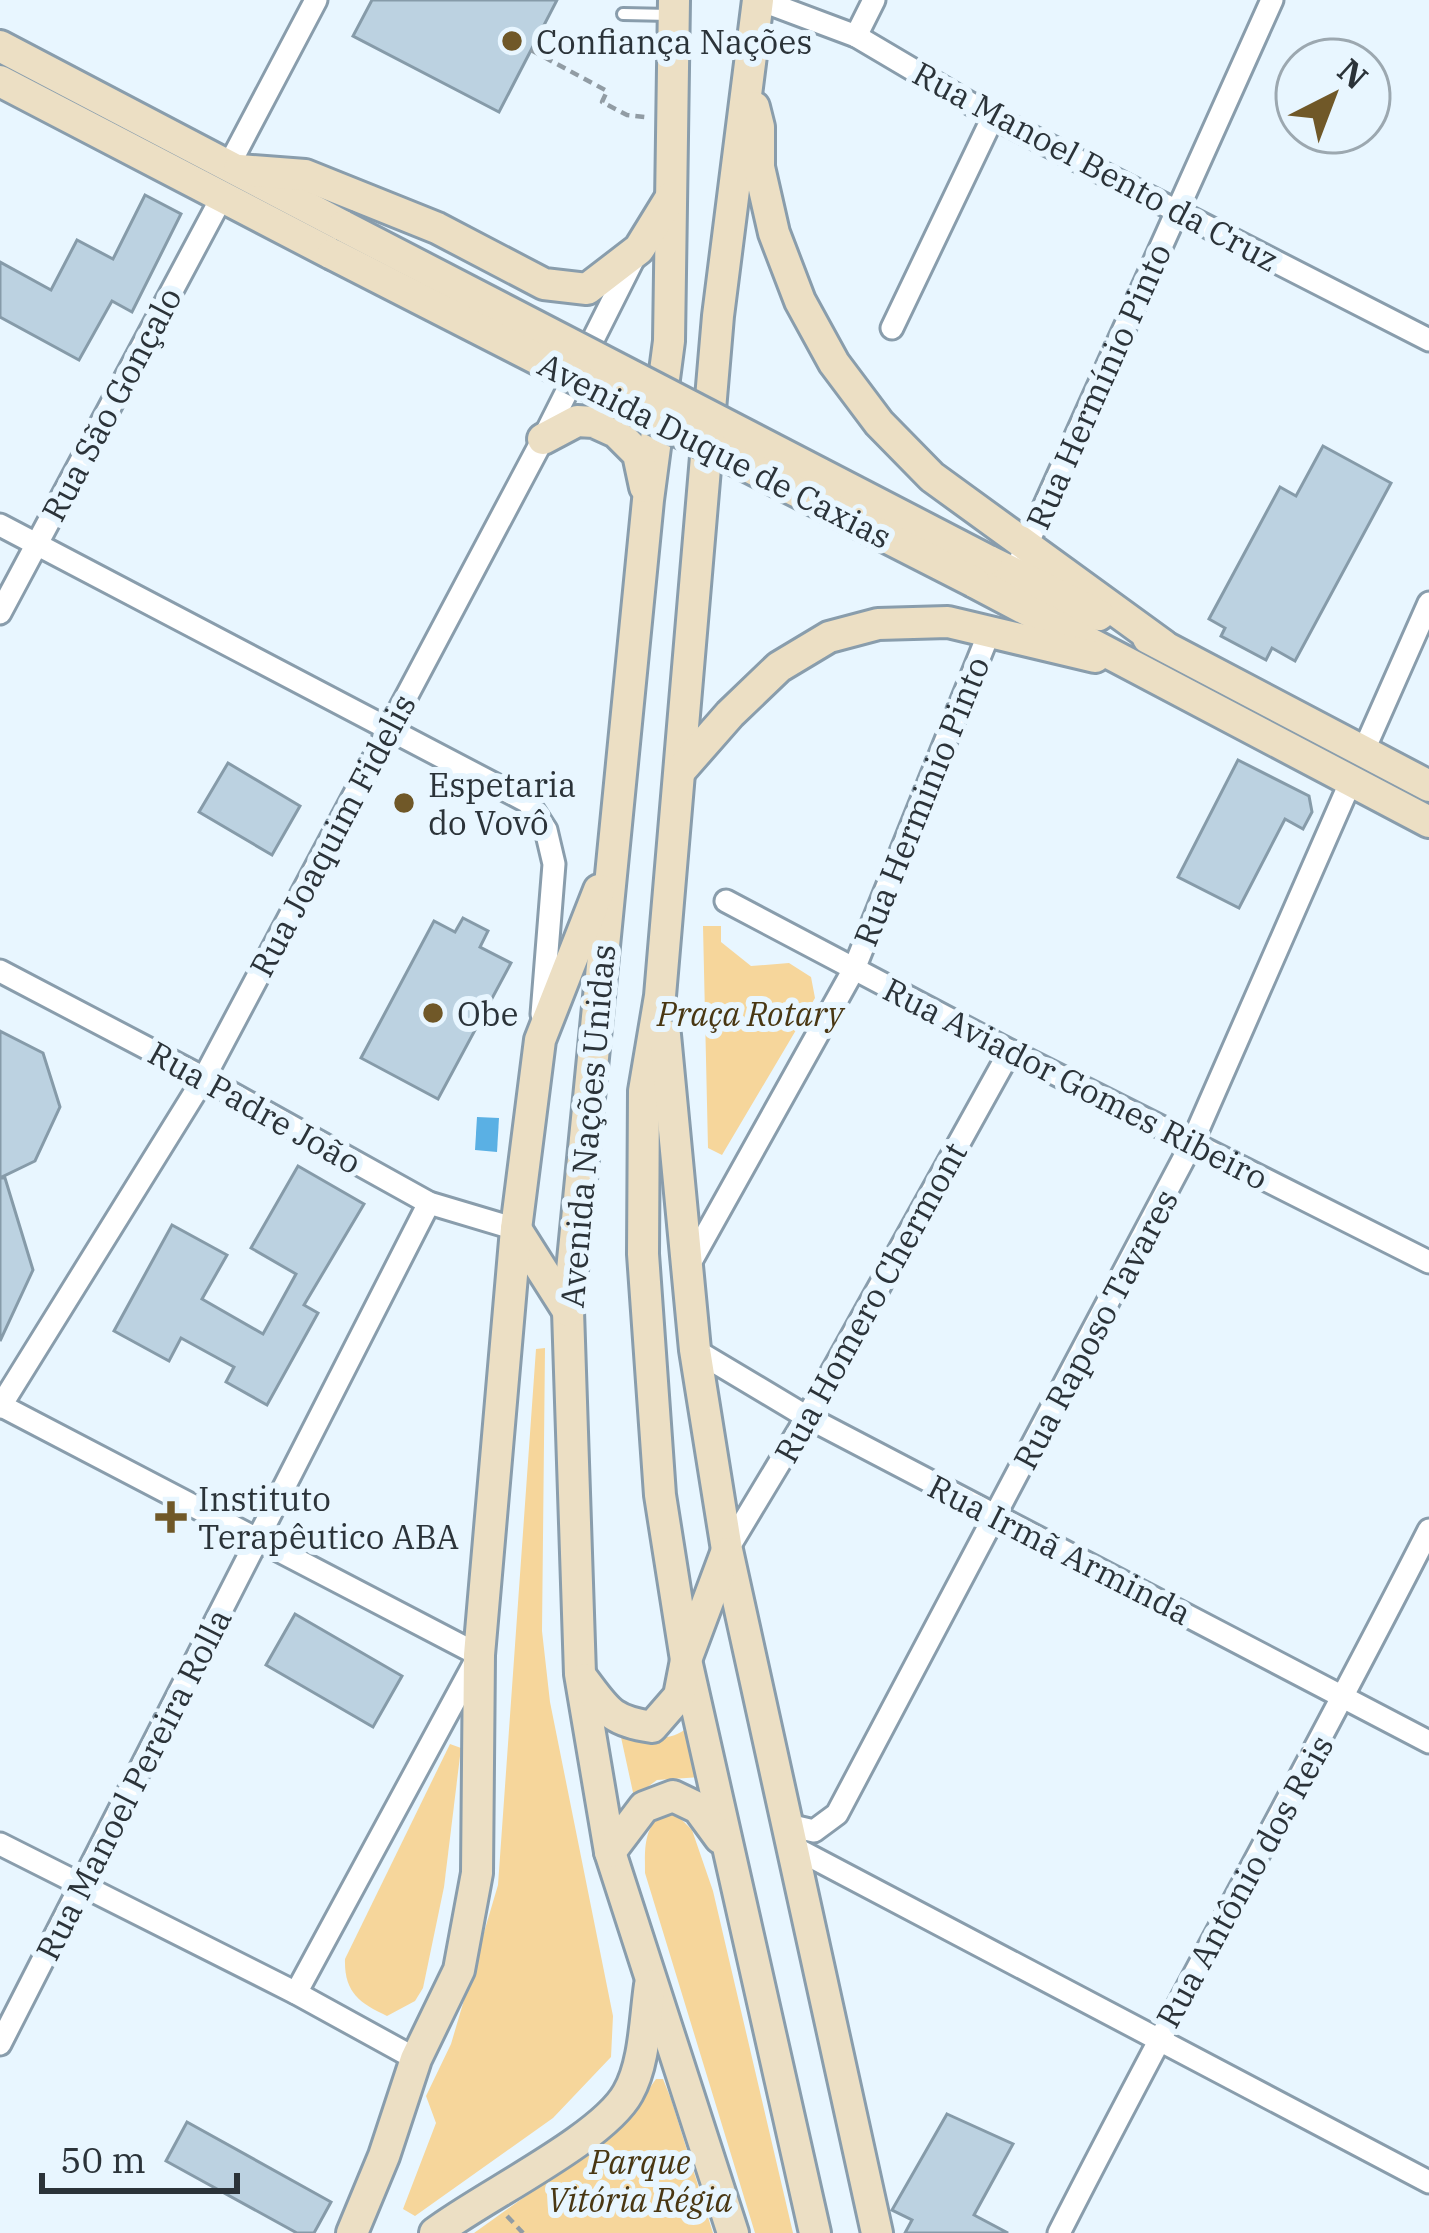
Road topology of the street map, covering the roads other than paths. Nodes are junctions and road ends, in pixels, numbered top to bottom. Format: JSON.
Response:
{"nodes":[{"id":1,"x":316,"y":0,"type":"edge"},
{"id":2,"x":641,"y":0,"type":"edge"},
{"id":3,"x":759,"y":0,"type":"edge"},
{"id":4,"x":874,"y":0,"type":"edge"},
{"id":5,"x":1272,"y":0,"type":"edge"},
{"id":6,"x":674,"y":7,"type":"edge"},
{"id":7,"x":623,"y":14,"type":"dead end"},
{"id":8,"x":641,"y":14,"type":"junction"},
{"id":9,"x":856,"y":36,"type":"junction"},
{"id":10,"x":0,"y":46,"type":"edge"},
{"id":11,"x":0,"y":81,"type":"edge"},
{"id":12,"x":748,"y":82,"type":"junction"},
{"id":13,"x":993,"y":117,"type":"junction"},
{"id":14,"x":230,"y":176,"type":"junction"},
{"id":15,"x":674,"y":191,"type":"junction"},
{"id":16,"x":1176,"y":209,"type":"junction"},
{"id":17,"x":639,"y":249,"type":"junction"},
{"id":18,"x":892,"y":328,"type":"dead end"},
{"id":19,"x":1429,"y":340,"type":"edge"},
{"id":20,"x":543,"y":439,"type":"junction"},
{"id":21,"x":648,"y":500,"type":"junction"},
{"id":22,"x":0,"y":525,"type":"edge"},
{"id":23,"x":37,"y":544,"type":"junction"},
{"id":24,"x":1027,"y":545,"type":"junction"},
{"id":25,"x":991,"y":572,"type":"junction"},
{"id":26,"x":1429,"y":603,"type":"edge"},
{"id":27,"x":0,"y":614,"type":"edge"},
{"id":28,"x":989,"y":633,"type":"junction"},
{"id":29,"x":1163,"y":645,"type":"junction"},
{"id":30,"x":1133,"y":665,"type":"junction"},
{"id":31,"x":389,"y":728,"type":"junction"},
{"id":32,"x":1363,"y":752,"type":"junction"},
{"id":33,"x":680,"y":771,"type":"junction"},
{"id":34,"x":1350,"y":783,"type":"junction"},
{"id":35,"x":1429,"y":786,"type":"edge"},
{"id":36,"x":1429,"y":822,"type":"edge"},
{"id":37,"x":614,"y":849,"type":"junction"},
{"id":38,"x":726,"y":901,"type":"dead end"},
{"id":39,"x":854,"y":969,"type":"junction"},
{"id":40,"x":0,"y":971,"type":"edge"},
{"id":41,"x":661,"y":996,"type":"junction"},
{"id":42,"x":540,"y":1040,"type":"junction"},
{"id":43,"x":1010,"y":1052,"type":"junction"},
{"id":44,"x":204,"y":1078,"type":"junction"},
{"id":45,"x":1192,"y":1143,"type":"junction"},
{"id":46,"x":429,"y":1204,"type":"junction"},
{"id":47,"x":516,"y":1229,"type":"junction"},
{"id":48,"x":1429,"y":1262,"type":"edge"},
{"id":49,"x":689,"y":1265,"type":"junction"},
{"id":50,"x":568,"y":1311,"type":"junction"},
{"id":51,"x":695,"y":1349,"type":"junction"},
{"id":52,"x":0,"y":1406,"type":"edge"},
{"id":53,"x":807,"y":1417,"type":"junction"},
{"id":54,"x":996,"y":1516,"type":"junction"},
{"id":55,"x":1429,"y":1530,"type":"edge"},
{"id":56,"x":258,"y":1543,"type":"junction"},
{"id":57,"x":727,"y":1550,"type":"junction"},
{"id":58,"x":479,"y":1655,"type":"junction"},
{"id":59,"x":686,"y":1660,"type":"junction"},
{"id":60,"x":580,"y":1674,"type":"junction"},
{"id":61,"x":1344,"y":1697,"type":"junction"},
{"id":62,"x":1429,"y":1742,"type":"edge"},
{"id":63,"x":790,"y":1836,"type":"junction"},
{"id":64,"x":0,"y":1844,"type":"edge"},
{"id":65,"x":610,"y":1852,"type":"junction"},
{"id":66,"x":730,"y":1853,"type":"junction"},
{"id":67,"x":79,"y":1884,"type":"junction"},
{"id":68,"x":651,"y":1979,"type":"junction"},
{"id":69,"x":296,"y":1993,"type":"junction"},
{"id":70,"x":1157,"y":2040,"type":"junction"},
{"id":71,"x":0,"y":2044,"type":"edge"},
{"id":72,"x":416,"y":2059,"type":"junction"},
{"id":73,"x":1429,"y":2182,"type":"edge"},
{"id":74,"x":352,"y":2233,"type":"edge"},
{"id":75,"x":435,"y":2233,"type":"edge"},
{"id":76,"x":733,"y":2233,"type":"edge"},
{"id":77,"x":815,"y":2233,"type":"edge"},
{"id":78,"x":878,"y":2233,"type":"edge"},
{"id":79,"x":1059,"y":2233,"type":"edge"}],
"edges":[{"from":1,"to":14,"type":"street","name":"Rua São Gonçalo"},
{"from":2,"to":8,"type":"lane"},
{"from":3,"to":9,"type":"street","name":"Rua Manoel Bento da Cruz"},
{"from":3,"to":12,"type":"main road","name":"Avenida Nações Unidas"},
{"from":4,"to":9,"type":"street"},
{"from":5,"to":16,"type":"street","name":"Rua Hermínio Pinto"},
{"from":6,"to":8,"type":"lane"},
{"from":6,"to":15,"type":"main road","name":"Avenida Nações Unidas"},
{"from":7,"to":8,"type":"lane"},
{"from":9,"to":13,"type":"street","name":"Rua Manoel Bento da Cruz"},
{"from":10,"to":14,"type":"main road","name":"Avenida Duque de Caxias"},
{"from":11,"to":14,"type":"main road","name":"Avenida Duque de Caxias"},
{"from":12,"to":24,"type":"main road"},
{"from":12,"to":33,"type":"main road","name":"Avenida Nações Unidas"},
{"from":13,"to":16,"type":"street","name":"Rua Manoel Bento da Cruz"},
{"from":13,"to":18,"type":"street"},
{"from":14,"to":17,"type":"main road"},
{"from":14,"to":23,"type":"street","name":"Rua São Gonçalo"},
{"from":14,"to":25,"type":"main road","name":"Avenida Duque de Caxias","bridge":true},
{"from":15,"to":17,"type":"main road"},
{"from":15,"to":21,"type":"main road","name":"Avenida Nações Unidas"},
{"from":16,"to":19,"type":"street","name":"Rua Manoel Bento da Cruz"},
{"from":16,"to":24,"type":"street","name":"Rua Hermínio Pinto"},
{"from":17,"to":20,"type":"street","name":"Rua Joaquim Fidelis"},
{"from":20,"to":21,"type":"main road"},
{"from":20,"to":31,"type":"street","name":"Rua Joaquim Fidelis"},
{"from":21,"to":37,"type":"main road","name":"Avenida Nações Unidas"},
{"from":22,"to":23,"type":"street"},
{"from":23,"to":27,"type":"street","name":"Rua São Gonçalo"},
{"from":23,"to":31,"type":"street"},
{"from":24,"to":25,"type":"street","name":"Rua Hermínio Pinto"},
{"from":24,"to":29,"type":"main road"},
{"from":25,"to":29,"type":"main road","name":"Avenida Duque de Caxias"},
{"from":25,"to":30,"type":"main road","name":"Avenida Duque de Caxias"},
{"from":26,"to":32,"type":"street"},
{"from":28,"to":30,"type":"main road"},
{"from":28,"to":33,"type":"main road"},
{"from":28,"to":39,"type":"street","name":"Rua Herminio Pinto"},
{"from":29,"to":32,"type":"main road","name":"Avenida Duque de Caxias"},
{"from":30,"to":34,"type":"main road","name":"Avenida Duque de Caxias"},
{"from":31,"to":42,"type":"street","name":"Avenida Nações Unidas"},
{"from":31,"to":44,"type":"street","name":"Rua Joaquim Fidelis"},
{"from":32,"to":35,"type":"main road","name":"Avenida Duque de Caxias"},
{"from":33,"to":41,"type":"main road","name":"Avenida Nações Unidas"},
{"from":34,"to":36,"type":"main road","name":"Avenida Duque de Caxias"},
{"from":34,"to":45,"type":"street","name":"Rua Raposo Tavares"},
{"from":37,"to":42,"type":"main road"},
{"from":37,"to":50,"type":"main road","name":"Avenida Nações Unidas"},
{"from":38,"to":39,"type":"street","name":"Rua Aviador Gomes Ribeiro"},
{"from":39,"to":43,"type":"street","name":"Rua Aviador Gomes Ribeiro"},
{"from":39,"to":49,"type":"street"},
{"from":40,"to":44,"type":"street","name":"Rua Padre João"},
{"from":41,"to":49,"type":"main road","name":"Avenida Nações Unidas"},
{"from":41,"to":59,"type":"main road","name":"Avenida Nações Unidas"},
{"from":42,"to":47,"type":"main road","name":"Avenida Nações Unidas"},
{"from":43,"to":45,"type":"street","name":"Rua Aviador Gomes Ribeiro"},
{"from":43,"to":53,"type":"street","name":"Rua Homero Chermont"},
{"from":44,"to":46,"type":"street","name":"Rua Padre João"},
{"from":44,"to":52,"type":"street","name":"Rua Joaquim Fidelis"},
{"from":45,"to":48,"type":"street","name":"Rua Aviador Gomes Ribeiro"},
{"from":45,"to":54,"type":"street","name":"Rua Raposo Tavares"},
{"from":46,"to":47,"type":"street","name":"Rua Padre João"},
{"from":46,"to":56,"type":"street","name":"Rua Manoel Pereira Rolla"},
{"from":47,"to":50,"type":"main road"},
{"from":47,"to":58,"type":"main road","name":"Avenida Nações Unidas"},
{"from":49,"to":51,"type":"main road","name":"Avenida Nações Unidas"},
{"from":50,"to":60,"type":"main road","name":"Avenida Nações Unidas"},
{"from":51,"to":53,"type":"street","name":"Rua Irmã Arminda"},
{"from":51,"to":57,"type":"main road","name":"Avenida Nações Unidas"},
{"from":52,"to":56,"type":"street"},
{"from":53,"to":54,"type":"street","name":"Rua Irmã Arminda"},
{"from":53,"to":57,"type":"street","name":"Rua Homero Chermont"},
{"from":54,"to":61,"type":"street","name":"Rua Irmã Arminda"},
{"from":54,"to":63,"type":"street","name":"Rua Raposo Tavares"},
{"from":55,"to":61,"type":"street","name":"Rua Antônio dos Reis"},
{"from":56,"to":58,"type":"street"},
{"from":56,"to":67,"type":"street","name":"Rua Manoel Pereira Rolla"},
{"from":57,"to":59,"type":"main road"},
{"from":57,"to":63,"type":"main road","name":"Avenida Nações Unidas"},
{"from":58,"to":69,"type":"street"},
{"from":58,"to":72,"type":"main road","name":"Avenida Nações Unidas"},
{"from":59,"to":60,"type":"main road"},
{"from":59,"to":66,"type":"main road","name":"Avenida Nações Unidas"},
{"from":60,"to":65,"type":"main road","name":"Avenida Nações Unidas"},
{"from":61,"to":62,"type":"street","name":"Rua Irmã Arminda"},
{"from":61,"to":70,"type":"street","name":"Rua Antônio dos Reis"},
{"from":63,"to":70,"type":"street"},
{"from":63,"to":78,"type":"main road","name":"Avenida Nações Unidas"},
{"from":64,"to":67,"type":"street"},
{"from":65,"to":66,"type":"main road"},
{"from":65,"to":68,"type":"main road","name":"Avenida Nações Unidas"},
{"from":66,"to":77,"type":"main road","name":"Avenida Nações Unidas"},
{"from":67,"to":69,"type":"street"},
{"from":67,"to":71,"type":"street","name":"Rua Manoel Pereira Rolla"},
{"from":68,"to":75,"type":"main road"},
{"from":68,"to":76,"type":"main road","name":"Avenida Nações Unidas"},
{"from":69,"to":72,"type":"street"},
{"from":70,"to":73,"type":"street"},
{"from":70,"to":79,"type":"street","name":"Rua Antônio dos Reis"},
{"from":72,"to":74,"type":"main road","name":"Avenida Nações Unidas"}]}
